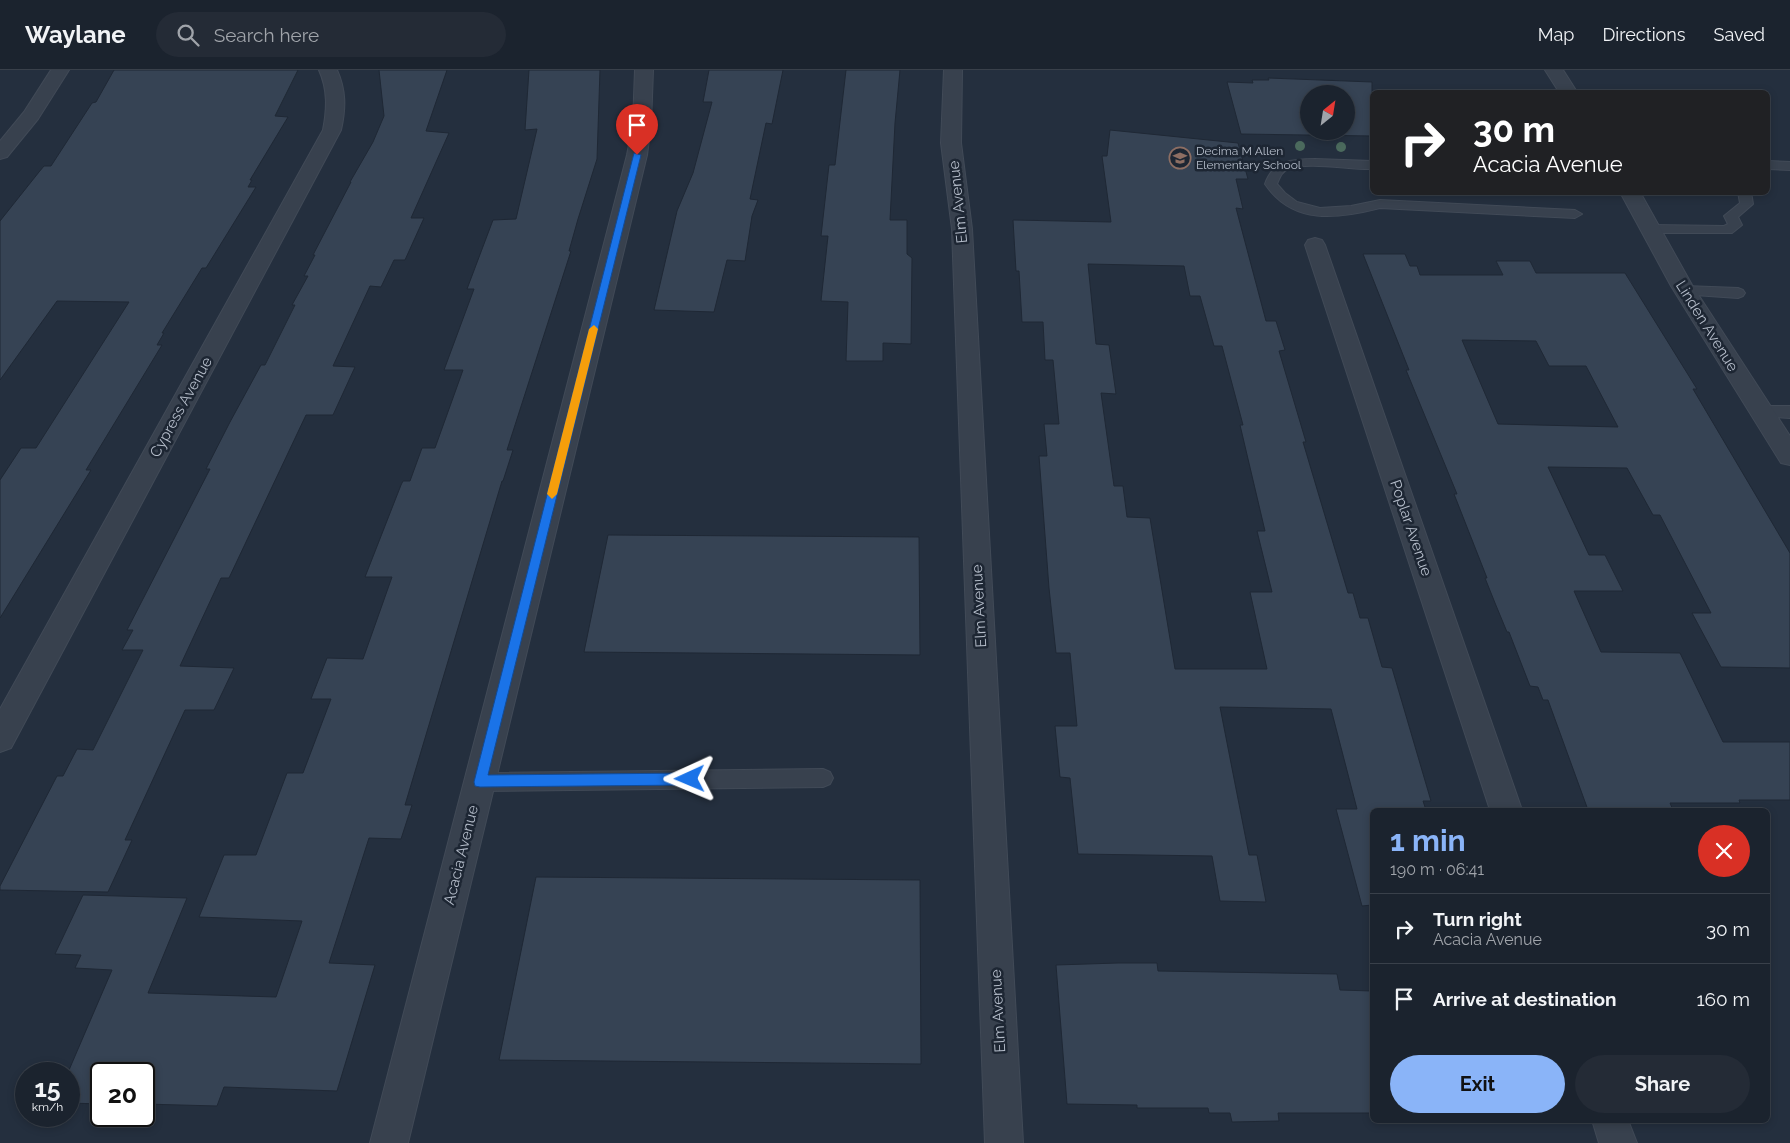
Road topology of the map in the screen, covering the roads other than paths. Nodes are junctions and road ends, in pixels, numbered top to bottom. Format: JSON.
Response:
{"nodes":[{"id":1,"x":60,"y":70,"type":"edge"},
{"id":2,"x":328,"y":70,"type":"edge"},
{"id":3,"x":644,"y":70,"type":"edge"},
{"id":4,"x":953,"y":70,"type":"edge"},
{"id":5,"x":1554,"y":70,"type":"edge"},
{"id":6,"x":1567,"y":90,"type":"edge"},
{"id":7,"x":0,"y":153,"type":"edge"},
{"id":8,"x":1370,"y":165,"type":"edge"},
{"id":9,"x":1770,"y":165,"type":"edge"},
{"id":10,"x":1790,"y":166,"type":"edge"},
{"id":11,"x":1632,"y":195,"type":"edge"},
{"id":12,"x":1745,"y":195,"type":"edge"},
{"id":13,"x":1379,"y":198,"type":"edge"},
{"id":14,"x":1575,"y":214,"type":"dead end"},
{"id":15,"x":1652,"y":229,"type":"junction"},
{"id":16,"x":1315,"y":245,"type":"dead end"},
{"id":17,"x":1685,"y":291,"type":"junction"},
{"id":18,"x":1738,"y":293,"type":"dead end"},
{"id":19,"x":1762,"y":412,"type":"junction"},
{"id":20,"x":1790,"y":412,"type":"edge"},
{"id":21,"x":1790,"y":456,"type":"edge"},
{"id":22,"x":0,"y":738,"type":"edge"},
{"id":23,"x":823,"y":778,"type":"dead end"},
{"id":24,"x":480,"y":782,"type":"junction"},
{"id":25,"x":1505,"y":808,"type":"edge"},
{"id":26,"x":1611,"y":1123,"type":"edge"},
{"id":27,"x":389,"y":1143,"type":"edge"},
{"id":28,"x":1004,"y":1143,"type":"edge"},
{"id":29,"x":1618,"y":1143,"type":"edge"}],
"edges":[{"from":1,"to":7,"type":"street"},
{"from":2,"to":22,"type":"street","name":"Cypress Avenue"},
{"from":3,"to":24,"type":"street","name":"Acacia Avenue"},
{"from":4,"to":28,"type":"street","name":"Elm Avenue"},
{"from":5,"to":6,"type":"street"},
{"from":8,"to":13,"type":"lane"},
{"from":9,"to":10,"type":"lane"},
{"from":11,"to":15,"type":"street","name":"Linden Avenue"},
{"from":12,"to":15,"type":"lane"},
{"from":13,"to":14,"type":"lane"},
{"from":15,"to":17,"type":"street","name":"Linden Avenue"},
{"from":16,"to":25,"type":"street","name":"Poplar Avenue"},
{"from":17,"to":18,"type":"lane"},
{"from":17,"to":19,"type":"street","name":"Linden Avenue"},
{"from":19,"to":20,"type":"lane"},
{"from":19,"to":21,"type":"street","name":"Linden Avenue"},
{"from":23,"to":24,"type":"lane"},
{"from":24,"to":27,"type":"street","name":"Acacia Avenue"},
{"from":26,"to":29,"type":"street"}]}
